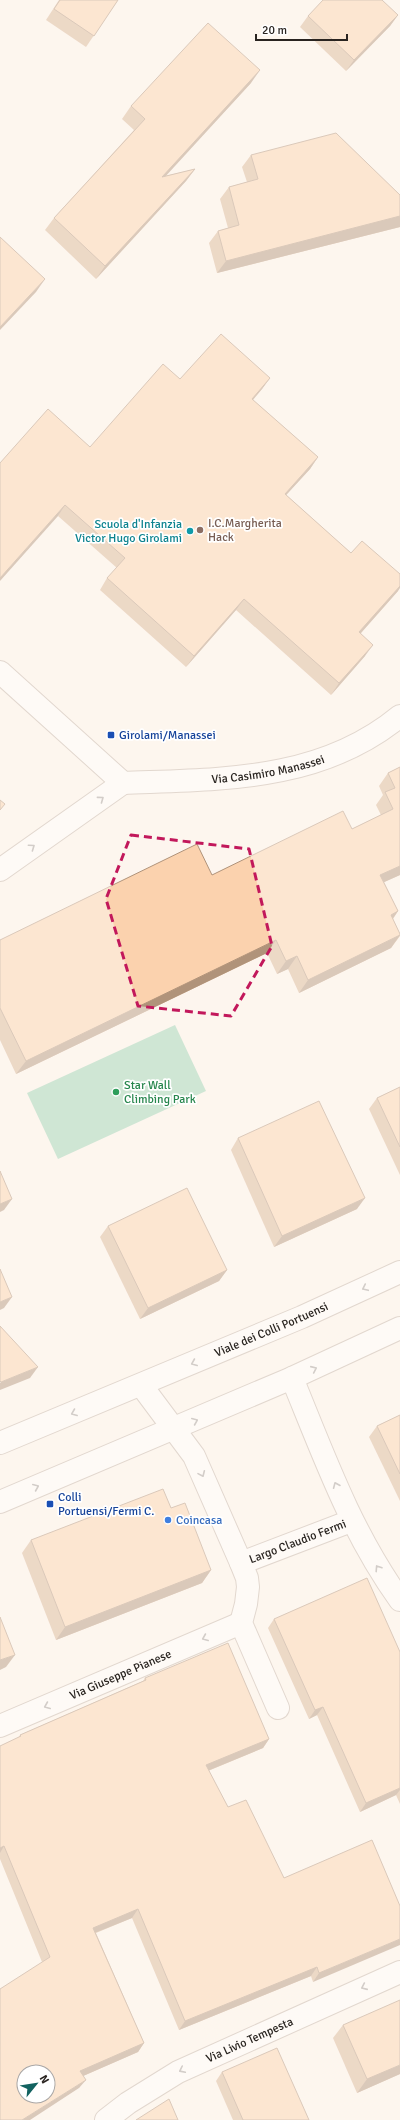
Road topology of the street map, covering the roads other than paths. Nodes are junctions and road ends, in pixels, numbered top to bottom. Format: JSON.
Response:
{"nodes":[{"id":1,"x":0,"y":672,"type":"edge"},
{"id":2,"x":400,"y":716,"type":"edge"},
{"id":3,"x":123,"y":783,"type":"junction"},
{"id":4,"x":0,"y":870,"type":"edge"},
{"id":5,"x":400,"y":1272,"type":"edge"},
{"id":6,"x":400,"y":1328,"type":"edge"},
{"id":7,"x":292,"y":1378,"type":"junction"},
{"id":8,"x":141,"y":1385,"type":"junction"},
{"id":9,"x":175,"y":1429,"type":"junction"},
{"id":10,"x":0,"y":1444,"type":"edge"},
{"id":11,"x":0,"y":1502,"type":"edge"},
{"id":12,"x":351,"y":1521,"type":"junction"},
{"id":13,"x":241,"y":1563,"type":"junction"},
{"id":14,"x":400,"y":1600,"type":"edge"},
{"id":15,"x":241,"y":1623,"type":"junction"},
{"id":16,"x":278,"y":1708,"type":"dead end"},
{"id":17,"x":0,"y":1726,"type":"edge"},
{"id":18,"x":400,"y":1972,"type":"edge"},
{"id":19,"x":106,"y":2120,"type":"edge"}],
"edges":[{"from":1,"to":3,"type":"street"},
{"from":2,"to":3,"type":"street","name":"Via Casimiro Manassei"},
{"from":4,"to":3,"type":"street","one_way":true},
{"from":5,"to":8,"type":"street","name":"Viale dei Colli Portuensi","one_way":true},
{"from":7,"to":6,"type":"street","one_way":true},
{"from":9,"to":7,"type":"street","one_way":true},
{"from":12,"to":7,"type":"street","name":"Largo Claudio Fermi","one_way":true},
{"from":8,"to":9,"type":"street"},
{"from":8,"to":10,"type":"street","name":"Viale dei Colli Portuensi","one_way":true},
{"from":11,"to":9,"type":"street","one_way":true},
{"from":9,"to":13,"type":"street","name":"Largo Claudio Fermi","one_way":true},
{"from":12,"to":13,"type":"street","name":"Largo Claudio Fermi"},
{"from":14,"to":12,"type":"street","one_way":true},
{"from":13,"to":15,"type":"street"},
{"from":15,"to":16,"type":"street"},
{"from":15,"to":17,"type":"street","name":"Via Giuseppe Pianese","one_way":true},
{"from":18,"to":19,"type":"street","name":"Via Livio Tempesta","one_way":true}]}
